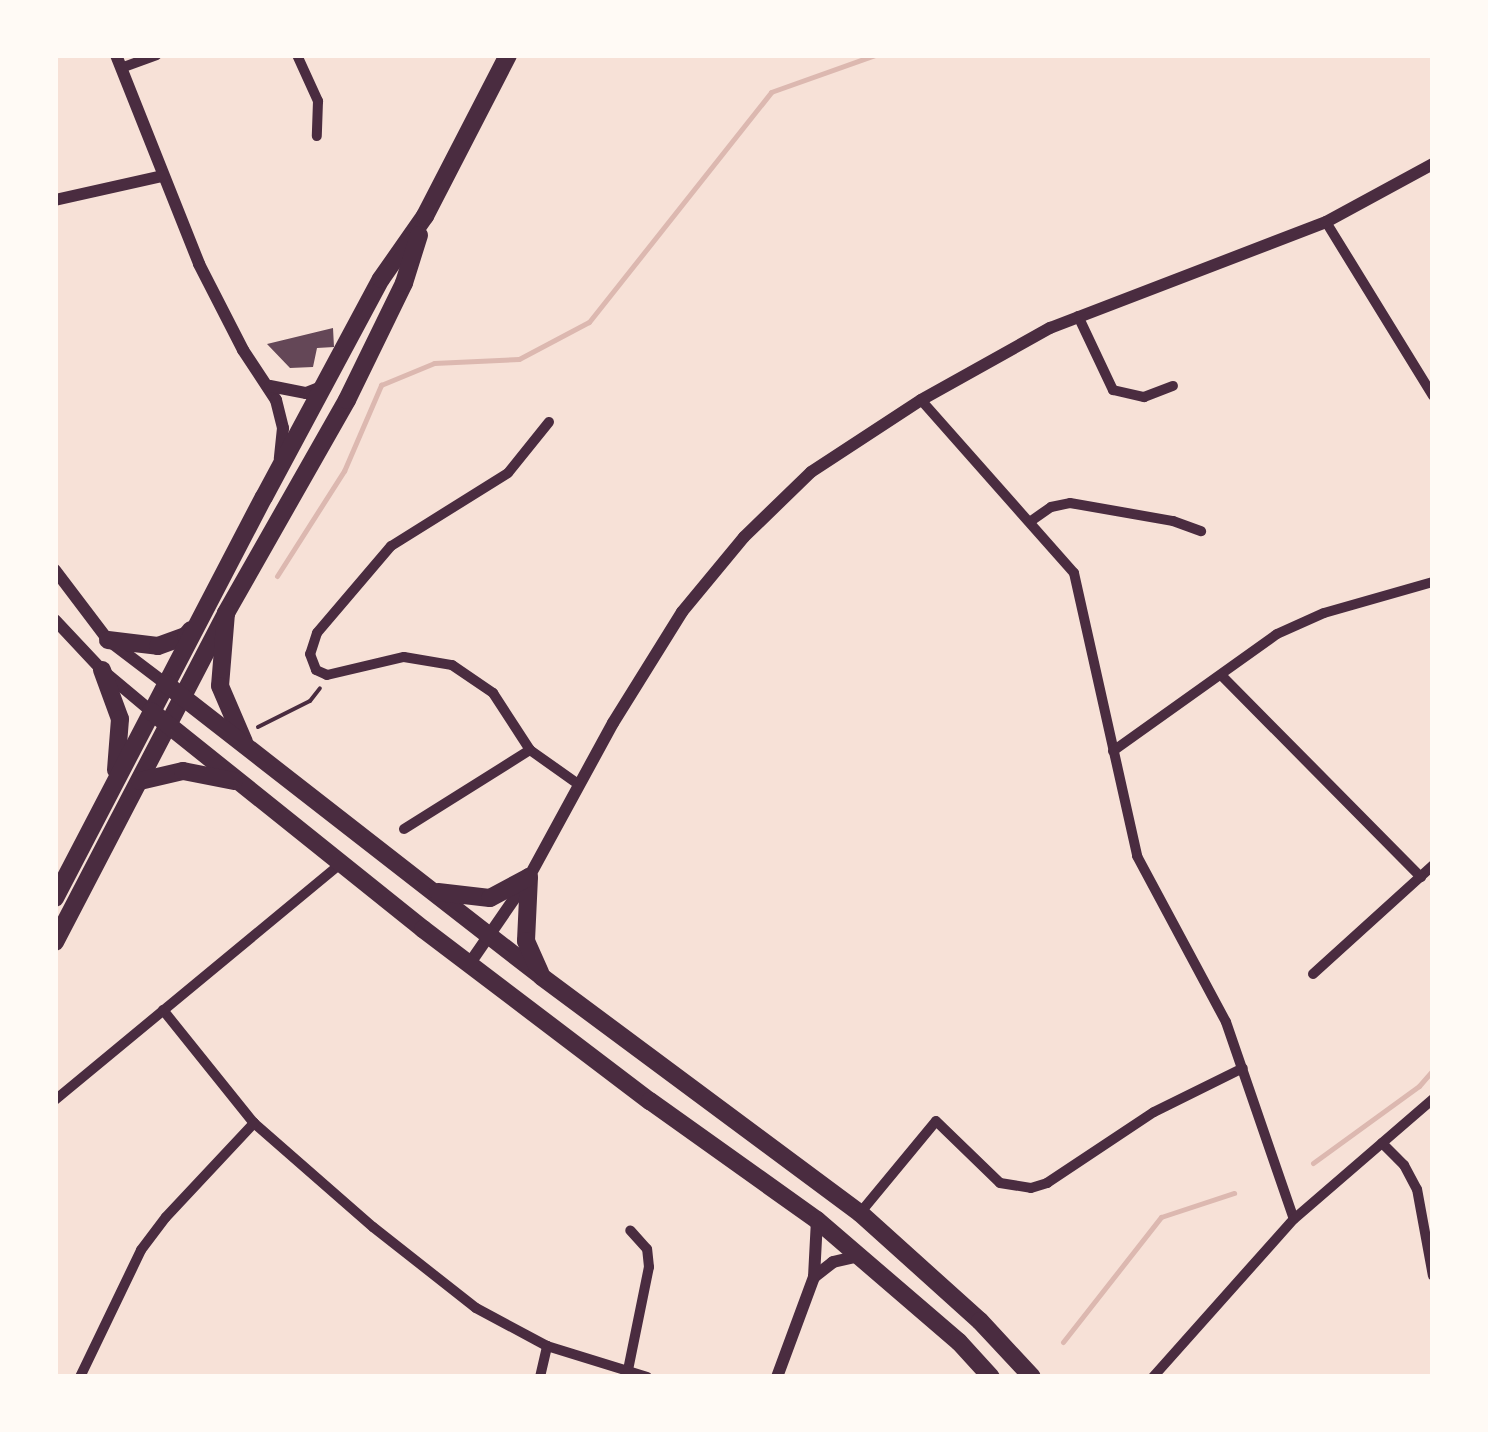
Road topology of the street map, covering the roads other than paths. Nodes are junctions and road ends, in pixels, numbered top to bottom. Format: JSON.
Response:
{"nodes":[{"id":1,"x":157,"y":55,"type":"edge"},
{"id":2,"x":297,"y":55,"type":"edge"},
{"id":3,"x":508,"y":55,"type":"edge"},
{"id":4,"x":118,"y":62,"type":"edge"},
{"id":5,"x":317,"y":136,"type":"dead end"},
{"id":6,"x":1433,"y":164,"type":"edge"},
{"id":7,"x":162,"y":176,"type":"junction"},
{"id":8,"x":55,"y":200,"type":"edge"},
{"id":9,"x":426,"y":216,"type":"junction"},
{"id":10,"x":1326,"y":222,"type":"junction"},
{"id":11,"x":1078,"y":316,"type":"junction"},
{"id":12,"x":330,"y":376,"type":"junction"},
{"id":13,"x":270,"y":386,"type":"junction"},
{"id":14,"x":1173,"y":386,"type":"dead end"},
{"id":15,"x":1433,"y":396,"type":"edge"},
{"id":16,"x":921,"y":400,"type":"junction"},
{"id":17,"x":549,"y":422,"type":"dead end"},
{"id":18,"x":264,"y":497,"type":"junction"},
{"id":19,"x":1031,"y":521,"type":"junction"},
{"id":20,"x":1201,"y":531,"type":"dead end"},
{"id":21,"x":55,"y":570,"type":"edge"},
{"id":22,"x":1433,"y":582,"type":"edge"},
{"id":23,"x":226,"y":613,"type":"junction"},
{"id":24,"x":200,"y":618,"type":"junction"},
{"id":25,"x":55,"y":620,"type":"edge"},
{"id":26,"x":108,"y":640,"type":"junction"},
{"id":27,"x":102,"y":670,"type":"junction"},
{"id":28,"x":1222,"y":676,"type":"junction"},
{"id":29,"x":166,"y":684,"type":"junction"},
{"id":30,"x":182,"y":696,"type":"junction"},
{"id":31,"x":152,"y":711,"type":"junction"},
{"id":32,"x":169,"y":724,"type":"junction"},
{"id":33,"x":248,"y":742,"type":"junction"},
{"id":34,"x":530,"y":750,"type":"junction"},
{"id":35,"x":1113,"y":751,"type":"junction"},
{"id":36,"x":140,"y":781,"type":"junction"},
{"id":37,"x":244,"y":784,"type":"junction"},
{"id":38,"x":578,"y":784,"type":"junction"},
{"id":39,"x":114,"y":785,"type":"junction"},
{"id":40,"x":404,"y":829,"type":"dead end"},
{"id":41,"x":342,"y":862,"type":"junction"},
{"id":42,"x":1433,"y":865,"type":"edge"},
{"id":43,"x":529,"y":876,"type":"junction"},
{"id":44,"x":1421,"y":877,"type":"junction"},
{"id":45,"x":428,"y":890,"type":"junction"},
{"id":46,"x":55,"y":898,"type":"edge"},
{"id":47,"x":490,"y":936,"type":"junction"},
{"id":48,"x":55,"y":942,"type":"edge"},
{"id":49,"x":470,"y":963,"type":"junction"},
{"id":50,"x":1313,"y":974,"type":"dead end"},
{"id":51,"x":542,"y":977,"type":"junction"},
{"id":52,"x":163,"y":1010,"type":"junction"},
{"id":53,"x":1243,"y":1068,"type":"junction"},
{"id":54,"x":1433,"y":1099,"type":"edge"},
{"id":55,"x":55,"y":1100,"type":"edge"},
{"id":56,"x":254,"y":1123,"type":"junction"},
{"id":57,"x":1382,"y":1143,"type":"junction"},
{"id":58,"x":860,"y":1213,"type":"junction"},
{"id":59,"x":1294,"y":1219,"type":"junction"},
{"id":60,"x":816,"y":1220,"type":"junction"},
{"id":61,"x":630,"y":1230,"type":"dead end"},
{"id":62,"x":858,"y":1256,"type":"junction"},
{"id":63,"x":1433,"y":1276,"type":"edge"},
{"id":64,"x":814,"y":1277,"type":"junction"},
{"id":65,"x":547,"y":1346,"type":"junction"},
{"id":66,"x":628,"y":1370,"type":"junction"},
{"id":67,"x":1162,"y":1374,"type":"edge"},
{"id":68,"x":80,"y":1377,"type":"edge"},
{"id":69,"x":540,"y":1377,"type":"edge"},
{"id":70,"x":647,"y":1377,"type":"edge"},
{"id":71,"x":777,"y":1377,"type":"edge"},
{"id":72,"x":991,"y":1377,"type":"edge"},
{"id":73,"x":1032,"y":1377,"type":"edge"}],
"edges":[{"from":1,"to":4,"type":"street"},
{"from":2,"to":5,"type":"street"},
{"from":3,"to":9,"type":"main road"},
{"from":4,"to":7,"type":"street"},
{"from":6,"to":10,"type":"street"},
{"from":7,"to":8,"type":"street"},
{"from":7,"to":13,"type":"street"},
{"from":9,"to":12,"type":"main road"},
{"from":9,"to":23,"type":"main road"},
{"from":10,"to":11,"type":"street"},
{"from":10,"to":15,"type":"street"},
{"from":11,"to":14,"type":"street"},
{"from":11,"to":16,"type":"street"},
{"from":12,"to":13,"type":"street"},
{"from":12,"to":18,"type":"main road"},
{"from":13,"to":18,"type":"street"},
{"from":16,"to":19,"type":"street"},
{"from":16,"to":38,"type":"street"},
{"from":17,"to":34,"type":"street"},
{"from":18,"to":24,"type":"main road"},
{"from":19,"to":20,"type":"street"},
{"from":19,"to":35,"type":"street"},
{"from":21,"to":26,"type":"street"},
{"from":22,"to":28,"type":"street"},
{"from":23,"to":30,"type":"main road"},
{"from":23,"to":33,"type":"main road"},
{"from":24,"to":26,"type":"main road"},
{"from":24,"to":29,"type":"main road"},
{"from":25,"to":27,"type":"street"},
{"from":26,"to":29,"type":"street"},
{"from":27,"to":31,"type":"street"},
{"from":27,"to":39,"type":"main road"},
{"from":28,"to":35,"type":"street"},
{"from":28,"to":44,"type":"street"},
{"from":29,"to":30,"type":"main road"},
{"from":29,"to":31,"type":"main road"},
{"from":30,"to":32,"type":"main road"},
{"from":30,"to":33,"type":"main road"},
{"from":31,"to":32,"type":"main road"},
{"from":31,"to":39,"type":"main road"},
{"from":32,"to":36,"type":"main road"},
{"from":32,"to":37,"type":"main road"},
{"from":33,"to":45,"type":"main road"},
{"from":34,"to":38,"type":"street"},
{"from":34,"to":40,"type":"street"},
{"from":35,"to":53,"type":"street"},
{"from":36,"to":37,"type":"main road"},
{"from":36,"to":48,"type":"main road"},
{"from":37,"to":41,"type":"main road"},
{"from":38,"to":43,"type":"street"},
{"from":39,"to":46,"type":"main road"},
{"from":41,"to":49,"type":"main road"},
{"from":41,"to":52,"type":"street"},
{"from":42,"to":44,"type":"street"},
{"from":43,"to":45,"type":"main road"},
{"from":43,"to":47,"type":"street"},
{"from":43,"to":51,"type":"main road"},
{"from":44,"to":50,"type":"street"},
{"from":45,"to":47,"type":"main road"},
{"from":47,"to":49,"type":"street"},
{"from":47,"to":51,"type":"main road"},
{"from":49,"to":60,"type":"main road"},
{"from":51,"to":58,"type":"main road"},
{"from":52,"to":55,"type":"street"},
{"from":52,"to":56,"type":"street"},
{"from":53,"to":58,"type":"street"},
{"from":53,"to":59,"type":"street"},
{"from":54,"to":57,"type":"street"},
{"from":56,"to":65,"type":"street"},
{"from":56,"to":68,"type":"street"},
{"from":57,"to":59,"type":"street"},
{"from":57,"to":63,"type":"street"},
{"from":58,"to":73,"type":"main road"},
{"from":59,"to":67,"type":"street"},
{"from":60,"to":62,"type":"main road"},
{"from":60,"to":64,"type":"street"},
{"from":61,"to":66,"type":"street"},
{"from":62,"to":64,"type":"street"},
{"from":62,"to":72,"type":"main road"},
{"from":64,"to":71,"type":"street"},
{"from":65,"to":66,"type":"street"},
{"from":65,"to":69,"type":"street"},
{"from":66,"to":70,"type":"street"}]}
